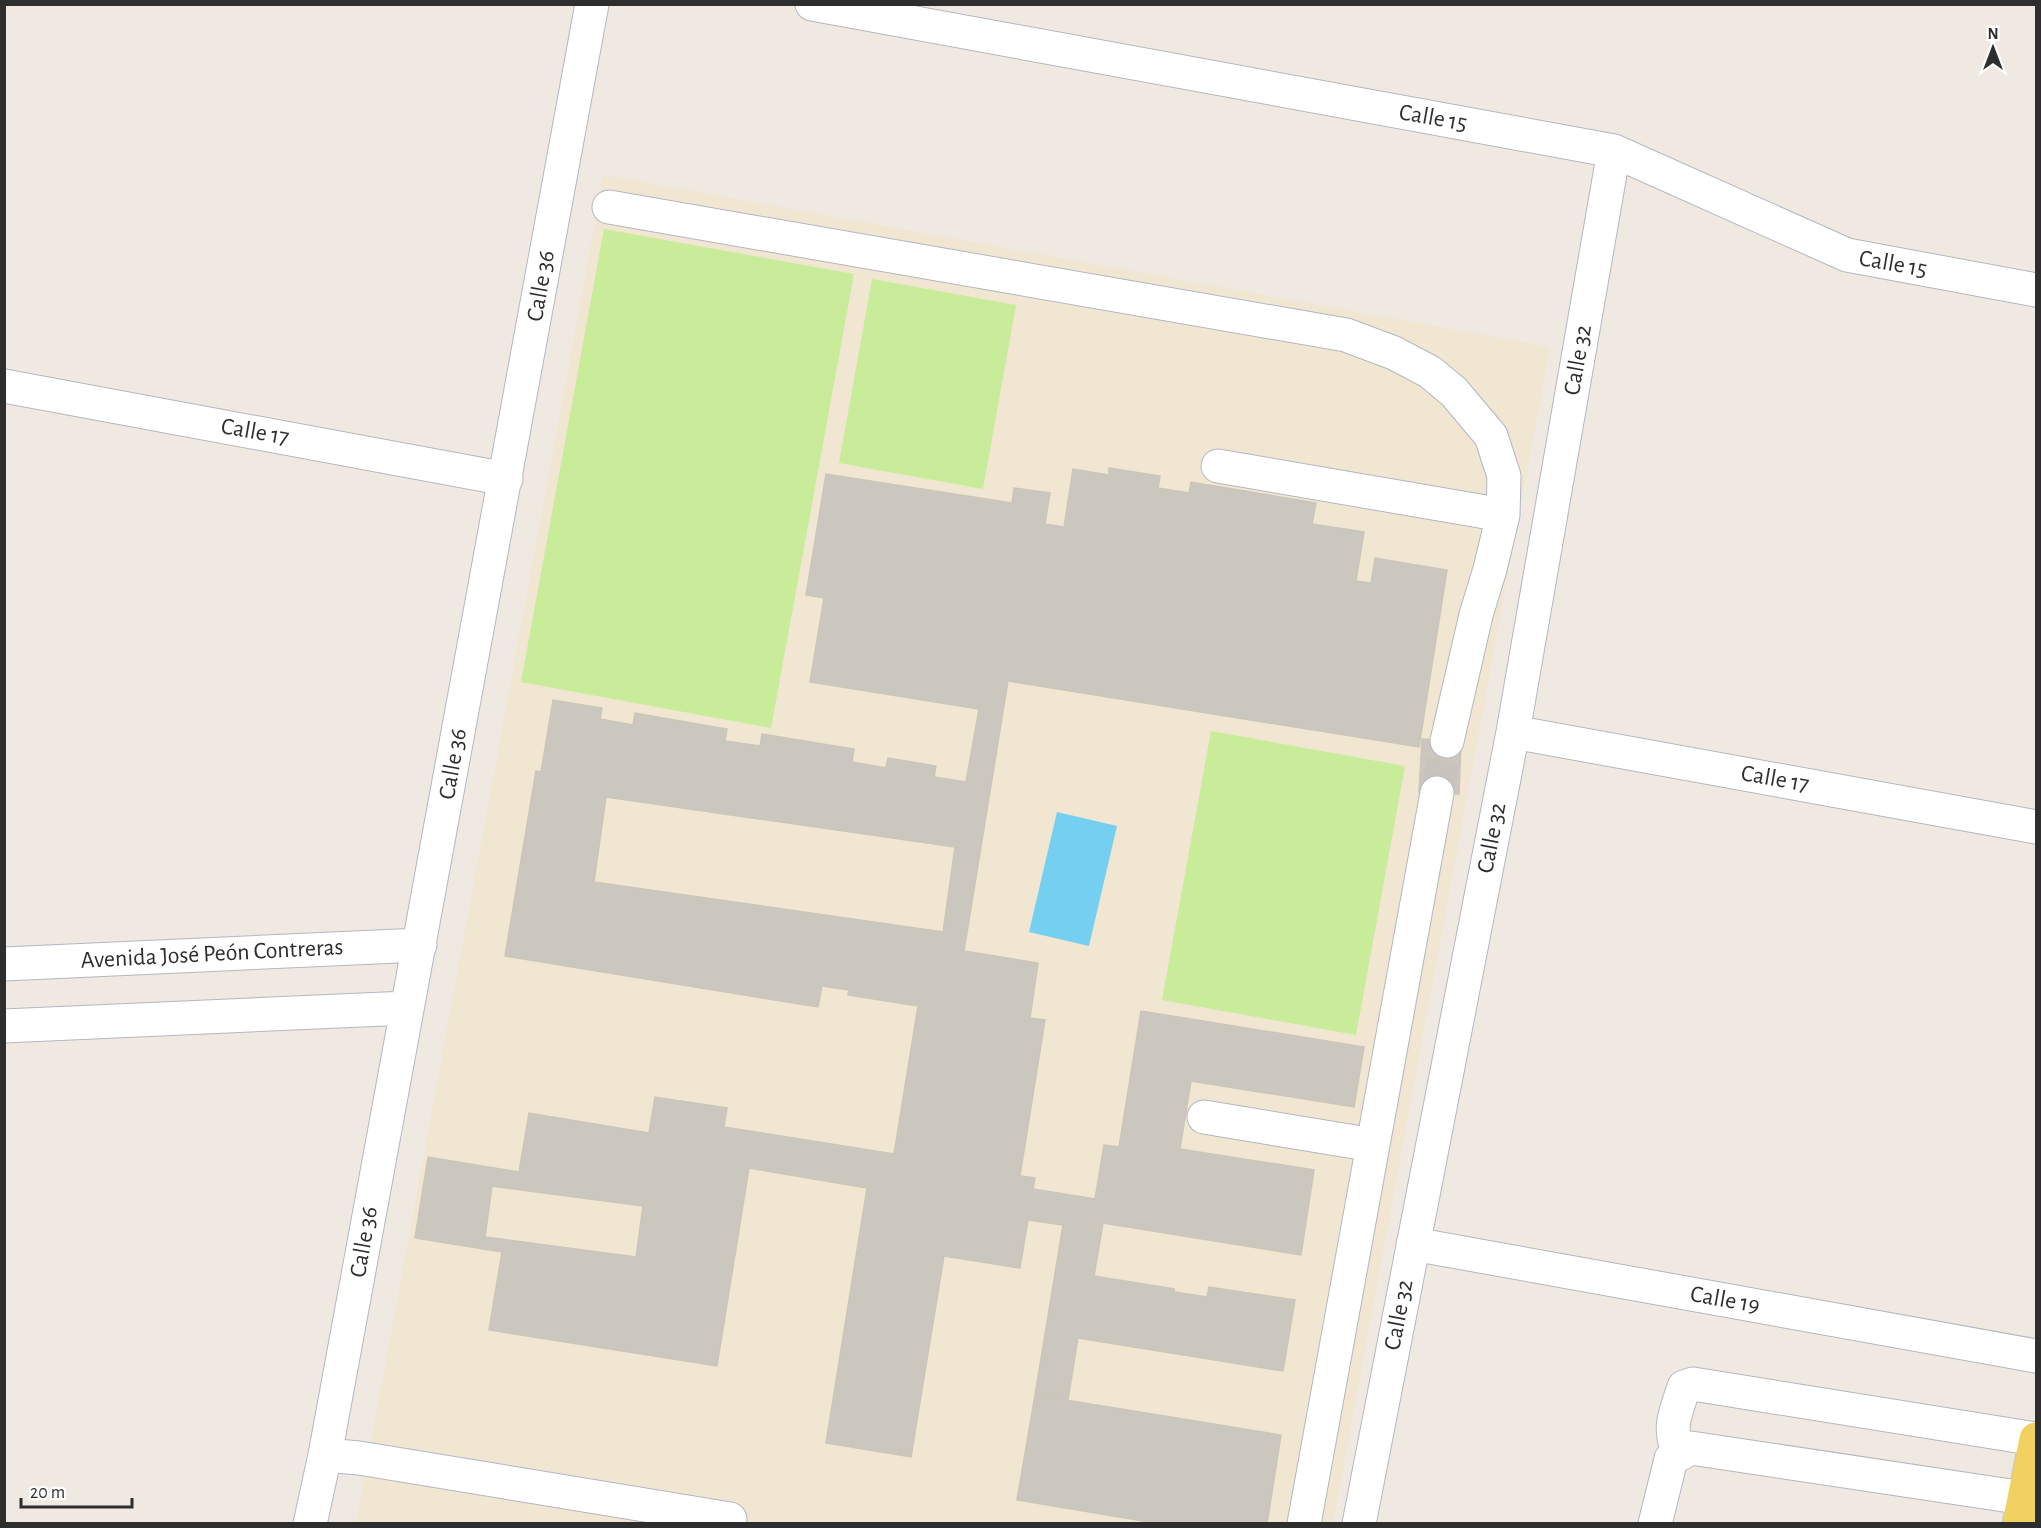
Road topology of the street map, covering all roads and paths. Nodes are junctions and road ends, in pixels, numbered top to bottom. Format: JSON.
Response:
{"nodes":[{"id":1,"x":592,"y":4,"type":"edge"},
{"id":2,"x":812,"y":4,"type":"edge"},
{"id":3,"x":1614,"y":151,"type":"junction"},
{"id":4,"x":609,"y":207,"type":"dead end"},
{"id":5,"x":2037,"y":290,"type":"edge"},
{"id":6,"x":4,"y":386,"type":"edge"},
{"id":7,"x":1218,"y":466,"type":"dead end"},
{"id":8,"x":506,"y":478,"type":"junction"},
{"id":9,"x":1503,"y":516,"type":"junction"},
{"id":10,"x":1513,"y":732,"type":"junction"},
{"id":11,"x":1447,"y":741,"type":"tunnel mouth"},
{"id":12,"x":1437,"y":793,"type":"tunnel mouth"},
{"id":13,"x":2037,"y":827,"type":"edge"},
{"id":14,"x":420,"y":945,"type":"junction"},
{"id":15,"x":4,"y":964,"type":"edge"},
{"id":16,"x":407,"y":1008,"type":"junction"},
{"id":17,"x":4,"y":1026,"type":"edge"},
{"id":18,"x":1204,"y":1117,"type":"dead end"},
{"id":19,"x":1373,"y":1145,"type":"junction"},
{"id":20,"x":1413,"y":1244,"type":"junction"},
{"id":21,"x":2037,"y":1356,"type":"edge"},
{"id":22,"x":2036,"y":1439,"type":"edge"},
{"id":23,"x":1679,"y":1453,"type":"junction"},
{"id":24,"x":325,"y":1455,"type":"junction"},
{"id":25,"x":2021,"y":1511,"type":"edge"},
{"id":26,"x":730,"y":1519,"type":"dead end"},
{"id":27,"x":310,"y":1524,"type":"edge"},
{"id":28,"x":1304,"y":1524,"type":"edge"},
{"id":29,"x":1359,"y":1524,"type":"edge"},
{"id":30,"x":1655,"y":1524,"type":"edge"}],
"edges":[{"from":1,"to":8,"type":"street","name":"Calle 36"},
{"from":2,"to":3,"type":"street","name":"Calle 15"},
{"from":3,"to":5,"type":"street","name":"Calle 15"},
{"from":3,"to":10,"type":"street","name":"Calle 32"},
{"from":4,"to":9,"type":"street"},
{"from":6,"to":8,"type":"street","name":"Calle 17"},
{"from":7,"to":9,"type":"street"},
{"from":8,"to":14,"type":"street","name":"Calle 36"},
{"from":9,"to":11,"type":"street"},
{"from":10,"to":13,"type":"street","name":"Calle 17"},
{"from":10,"to":20,"type":"street","name":"Calle 32"},
{"from":12,"to":19,"type":"street"},
{"from":14,"to":15,"type":"street","name":"Avenida José Peón Contreras"},
{"from":14,"to":16,"type":"street","name":"Calle 36"},
{"from":16,"to":17,"type":"street"},
{"from":16,"to":24,"type":"street","name":"Calle 36"},
{"from":18,"to":19,"type":"street"},
{"from":19,"to":28,"type":"street"},
{"from":20,"to":21,"type":"street","name":"Calle 19"},
{"from":20,"to":29,"type":"street","name":"Calle 32"},
{"from":22,"to":23,"type":"street"},
{"from":22,"to":25,"type":"main road"},
{"from":23,"to":25,"type":"street"},
{"from":23,"to":30,"type":"street"},
{"from":24,"to":26,"type":"street"},
{"from":24,"to":27,"type":"street","name":"Calle 36"}]}
